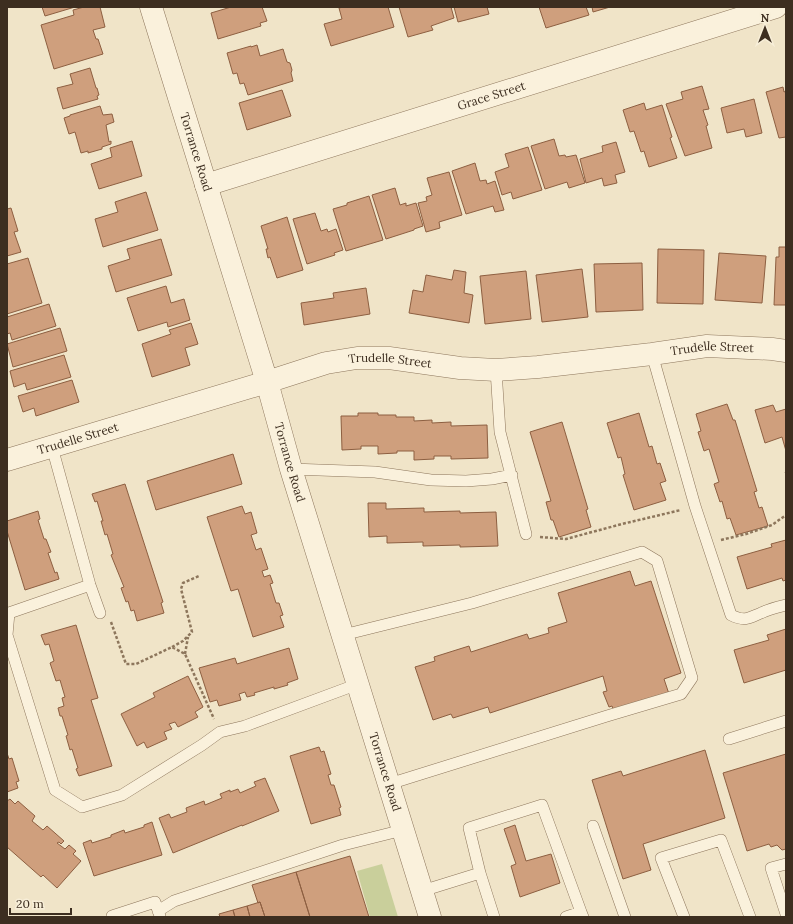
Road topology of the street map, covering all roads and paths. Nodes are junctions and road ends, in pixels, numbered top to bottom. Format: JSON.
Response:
{"nodes":[{"id":1,"x":151,"y":7,"type":"edge"},
{"id":2,"x":776,"y":7,"type":"edge"},
{"id":3,"x":206,"y":185,"type":"junction"},
{"id":4,"x":786,"y":351,"type":"edge"},
{"id":5,"x":652,"y":354,"type":"junction"},
{"id":6,"x":496,"y":370,"type":"junction"},
{"id":7,"x":267,"y":382,"type":"junction"},
{"id":8,"x":52,"y":447,"type":"junction"},
{"id":9,"x":7,"y":460,"type":"edge"},
{"id":10,"x":292,"y":469,"type":"junction"},
{"id":11,"x":512,"y":475,"type":"junction"},
{"id":12,"x":695,"y":506,"type":"junction"},
{"id":13,"x":786,"y":515,"type":"edge"},
{"id":14,"x":526,"y":534,"type":"joint"},
{"id":15,"x":707,"y":543,"type":"junction"},
{"id":16,"x":199,"y":576,"type":"dead end"},
{"id":17,"x":90,"y":585,"type":"junction"},
{"id":18,"x":786,"y":605,"type":"edge"},
{"id":19,"x":100,"y":613,"type":"joint"},
{"id":20,"x":343,"y":635,"type":"junction"},
{"id":21,"x":188,"y":636,"type":"junction"},
{"id":22,"x":172,"y":648,"type":"junction"},
{"id":23,"x":185,"y":654,"type":"junction"},
{"id":24,"x":358,"y":684,"type":"junction"},
{"id":25,"x":786,"y":721,"type":"edge"},
{"id":26,"x":220,"y":732,"type":"junction"},
{"id":27,"x":729,"y":739,"type":"dead end"},
{"id":28,"x":389,"y":784,"type":"junction"},
{"id":29,"x":593,"y":826,"type":"dead end"},
{"id":30,"x":403,"y":830,"type":"junction"},
{"id":31,"x":786,"y":864,"type":"edge"},
{"id":32,"x":480,"y":873,"type":"junction"},
{"id":33,"x":422,"y":891,"type":"junction"},
{"id":34,"x":159,"y":914,"type":"edge"},
{"id":35,"x":786,"y":914,"type":"edge"},
{"id":36,"x":582,"y":915,"type":"edge"},
{"id":37,"x":112,"y":916,"type":"dead end"},
{"id":38,"x":430,"y":917,"type":"edge"},
{"id":39,"x":494,"y":917,"type":"edge"},
{"id":40,"x":566,"y":917,"type":"edge"},
{"id":41,"x":625,"y":917,"type":"edge"},
{"id":42,"x":684,"y":917,"type":"edge"},
{"id":43,"x":750,"y":917,"type":"edge"}],
"edges":[{"from":1,"to":3,"type":"street","name":"Torrance Road"},
{"from":2,"to":3,"type":"street","name":"Grace Street"},
{"from":3,"to":7,"type":"street","name":"Torrance Road"},
{"from":4,"to":5,"type":"street","name":"Trudelle Street"},
{"from":5,"to":6,"type":"street","name":"Trudelle Street"},
{"from":5,"to":12,"type":"lane"},
{"from":6,"to":7,"type":"street","name":"Trudelle Street"},
{"from":6,"to":11,"type":"lane"},
{"from":7,"to":8,"type":"street","name":"Trudelle Street"},
{"from":7,"to":10,"type":"street","name":"Torrance Road"},
{"from":8,"to":9,"type":"street","name":"Trudelle Street"},
{"from":8,"to":17,"type":"lane"},
{"from":10,"to":11,"type":"lane"},
{"from":10,"to":20,"type":"street","name":"Torrance Road"},
{"from":11,"to":14,"type":"lane"},
{"from":12,"to":14,"type":"path"},
{"from":12,"to":15,"type":"lane"},
{"from":13,"to":15,"type":"path"},
{"from":15,"to":18,"type":"lane"},
{"from":16,"to":21,"type":"path"},
{"from":17,"to":19,"type":"lane"},
{"from":17,"to":26,"type":"lane"},
{"from":19,"to":22,"type":"path"},
{"from":20,"to":24,"type":"street","name":"Torrance Road"},
{"from":20,"to":28,"type":"lane"},
{"from":21,"to":22,"type":"path"},
{"from":21,"to":23,"type":"path"},
{"from":22,"to":23,"type":"path"},
{"from":23,"to":26,"type":"path"},
{"from":24,"to":26,"type":"lane"},
{"from":24,"to":28,"type":"street","name":"Torrance Road"},
{"from":25,"to":27,"type":"lane"},
{"from":28,"to":30,"type":"street","name":"Torrance Road"},
{"from":29,"to":41,"type":"lane"},
{"from":30,"to":33,"type":"street","name":"Torrance Road"},
{"from":30,"to":34,"type":"lane"},
{"from":31,"to":35,"type":"lane"},
{"from":32,"to":33,"type":"lane"},
{"from":32,"to":36,"type":"lane"},
{"from":32,"to":39,"type":"lane"},
{"from":33,"to":38,"type":"street","name":"Torrance Road"},
{"from":34,"to":37,"type":"lane"},
{"from":36,"to":40,"type":"lane"},
{"from":42,"to":43,"type":"lane"}]}
